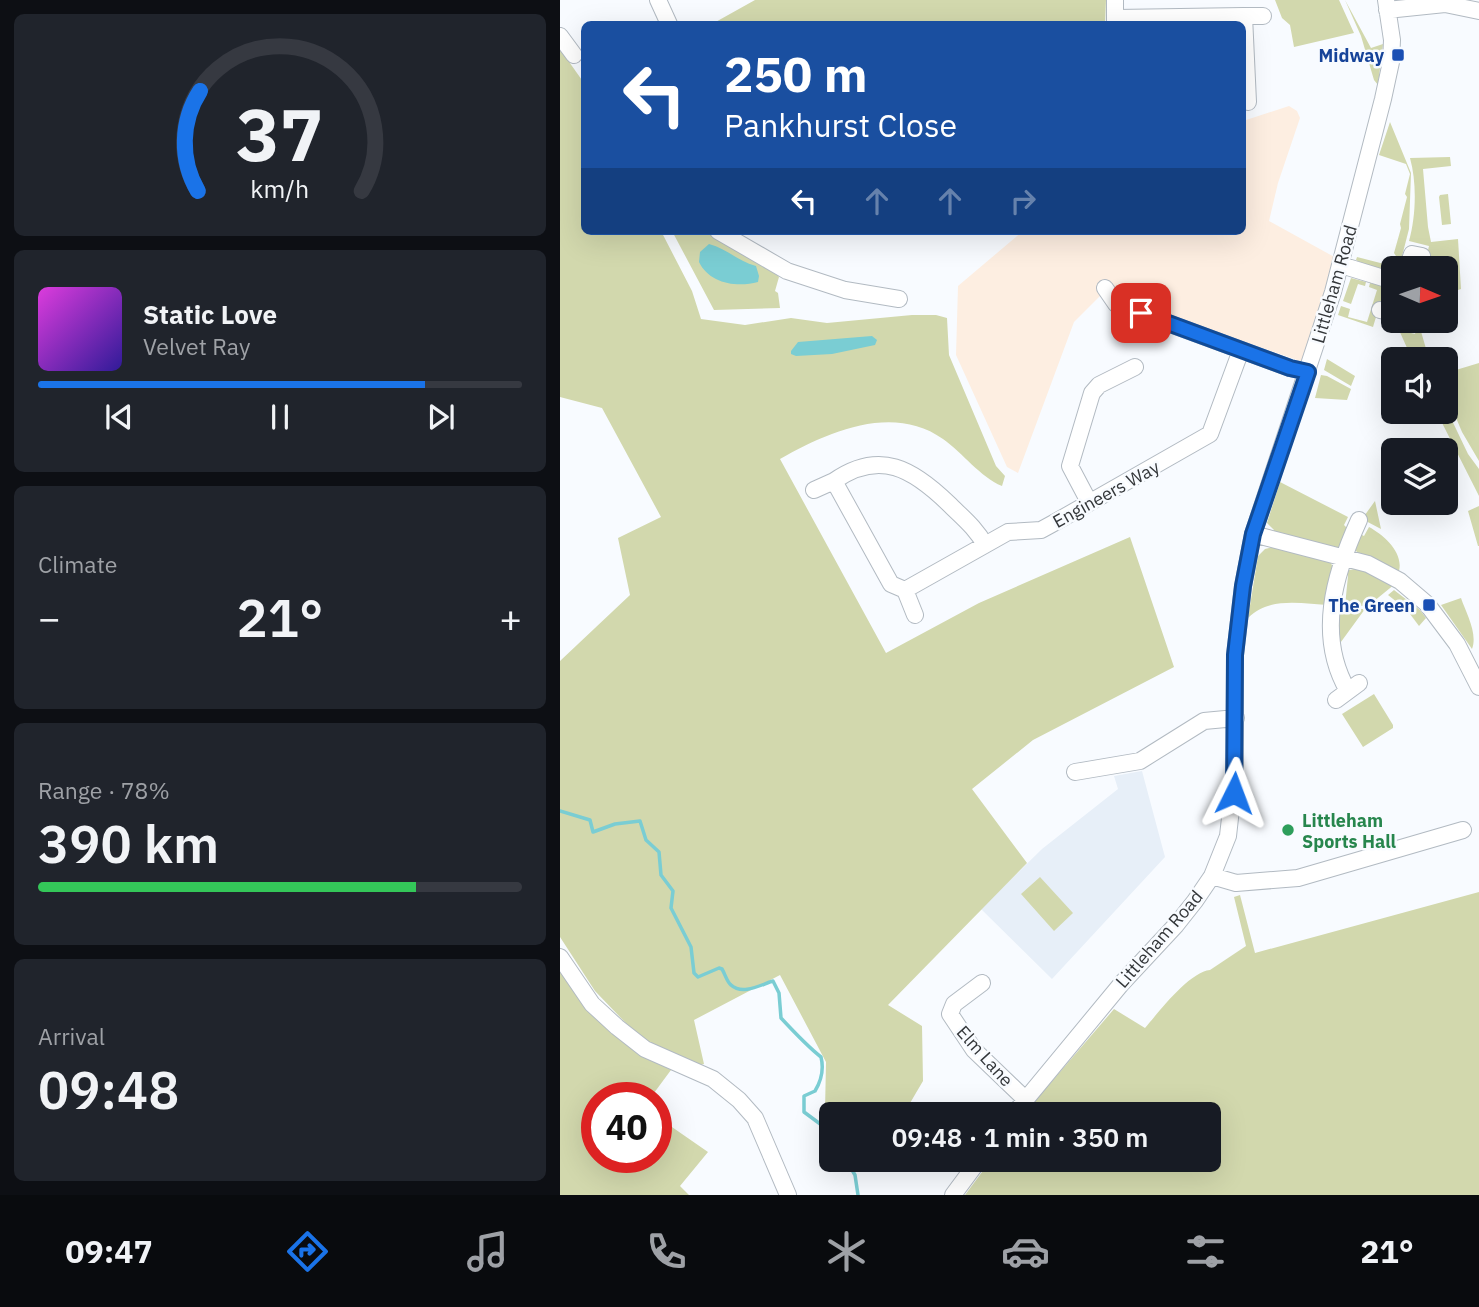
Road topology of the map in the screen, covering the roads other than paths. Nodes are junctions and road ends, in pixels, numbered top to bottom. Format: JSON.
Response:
{"nodes":[{"id":1,"x":658,"y":0,"type":"edge"},
{"id":2,"x":1115,"y":0,"type":"edge"},
{"id":3,"x":1387,"y":5,"type":"edge"},
{"id":4,"x":1212,"y":8,"type":"edge"},
{"id":5,"x":1478,"y":9,"type":"edge"},
{"id":6,"x":1244,"y":16,"type":"junction"},
{"id":7,"x":1263,"y":16,"type":"dead end"},
{"id":8,"x":668,"y":21,"type":"edge"},
{"id":9,"x":1116,"y":21,"type":"edge"},
{"id":10,"x":1193,"y":21,"type":"edge"},
{"id":11,"x":1244,"y":21,"type":"edge"},
{"id":12,"x":560,"y":36,"type":"edge"},
{"id":13,"x":574,"y":55,"type":"dead end"},
{"id":14,"x":1246,"y":60,"type":"edge"},
{"id":15,"x":1248,"y":103,"type":"dead end"},
{"id":16,"x":725,"y":235,"type":"edge"},
{"id":17,"x":1411,"y":256,"type":"edge"},
{"id":18,"x":1422,"y":256,"type":"dead end"},
{"id":19,"x":1341,"y":265,"type":"junction"},
{"id":20,"x":1381,"y":277,"type":"edge"},
{"id":21,"x":1105,"y":288,"type":"dead end"},
{"id":22,"x":899,"y":299,"type":"dead end"},
{"id":23,"x":1241,"y":350,"type":"junction"},
{"id":24,"x":1135,"y":367,"type":"dead end"},
{"id":25,"x":1308,"y":372,"type":"junction"},
{"id":26,"x":834,"y":481,"type":"junction"},
{"id":27,"x":814,"y":491,"type":"dead end"},
{"id":28,"x":1089,"y":502,"type":"junction"},
{"id":29,"x":1359,"y":520,"type":"dead end"},
{"id":30,"x":1253,"y":534,"type":"junction"},
{"id":31,"x":985,"y":545,"type":"junction"},
{"id":32,"x":1342,"y":557,"type":"junction"},
{"id":33,"x":905,"y":590,"type":"junction"},
{"id":34,"x":915,"y":615,"type":"dead end"},
{"id":35,"x":1479,"y":687,"type":"edge"},
{"id":36,"x":1348,"y":691,"type":"dead end"},
{"id":37,"x":1236,"y":718,"type":"junction"},
{"id":38,"x":1075,"y":772,"type":"dead end"},
{"id":39,"x":1472,"y":828,"type":"edge"},
{"id":40,"x":1212,"y":876,"type":"junction"},
{"id":41,"x":560,"y":957,"type":"edge"},
{"id":42,"x":982,"y":983,"type":"dead end"},
{"id":43,"x":1025,"y":1099,"type":"junction"},
{"id":44,"x":1023,"y":1102,"type":"edge"},
{"id":45,"x":970,"y":1172,"type":"edge"},
{"id":46,"x":788,"y":1195,"type":"edge"},
{"id":47,"x":953,"y":1195,"type":"edge"}],
"edges":[{"from":1,"to":8,"type":"street"},
{"from":2,"to":9,"type":"street"},
{"from":3,"to":5,"type":"street"},
{"from":3,"to":19,"type":"street","name":"Littleham Road"},
{"from":4,"to":6,"type":"street"},
{"from":4,"to":10,"type":"street"},
{"from":6,"to":7,"type":"street"},
{"from":6,"to":11,"type":"street"},
{"from":9,"to":10,"type":"street"},
{"from":12,"to":13,"type":"street"},
{"from":14,"to":15,"type":"street"},
{"from":16,"to":22,"type":"street"},
{"from":17,"to":18,"type":"street"},
{"from":19,"to":20,"type":"street"},
{"from":19,"to":25,"type":"street","name":"Littleham Road"},
{"from":21,"to":23,"type":"street"},
{"from":23,"to":25,"type":"street"},
{"from":23,"to":28,"type":"street","name":"Engineers Way"},
{"from":24,"to":28,"type":"street"},
{"from":25,"to":30,"type":"street","name":"Littleham Road"},
{"from":26,"to":27,"type":"street"},
{"from":26,"to":31,"type":"street"},
{"from":26,"to":33,"type":"street"},
{"from":28,"to":31,"type":"street","name":"Engineers Way"},
{"from":29,"to":32,"type":"street"},
{"from":30,"to":32,"type":"street"},
{"from":30,"to":37,"type":"street","name":"Littleham Road"},
{"from":31,"to":33,"type":"street","name":"Engineers Way"},
{"from":32,"to":35,"type":"street"},
{"from":32,"to":36,"type":"street"},
{"from":33,"to":34,"type":"street"},
{"from":37,"to":38,"type":"street"},
{"from":37,"to":40,"type":"street","name":"Littleham Road"},
{"from":39,"to":40,"type":"street"},
{"from":40,"to":43,"type":"street","name":"Littleham Road"},
{"from":41,"to":46,"type":"street"},
{"from":42,"to":43,"type":"street","name":"Elm Lane"},
{"from":43,"to":44,"type":"street","name":"Littleham Road"},
{"from":45,"to":47,"type":"street"}]}
